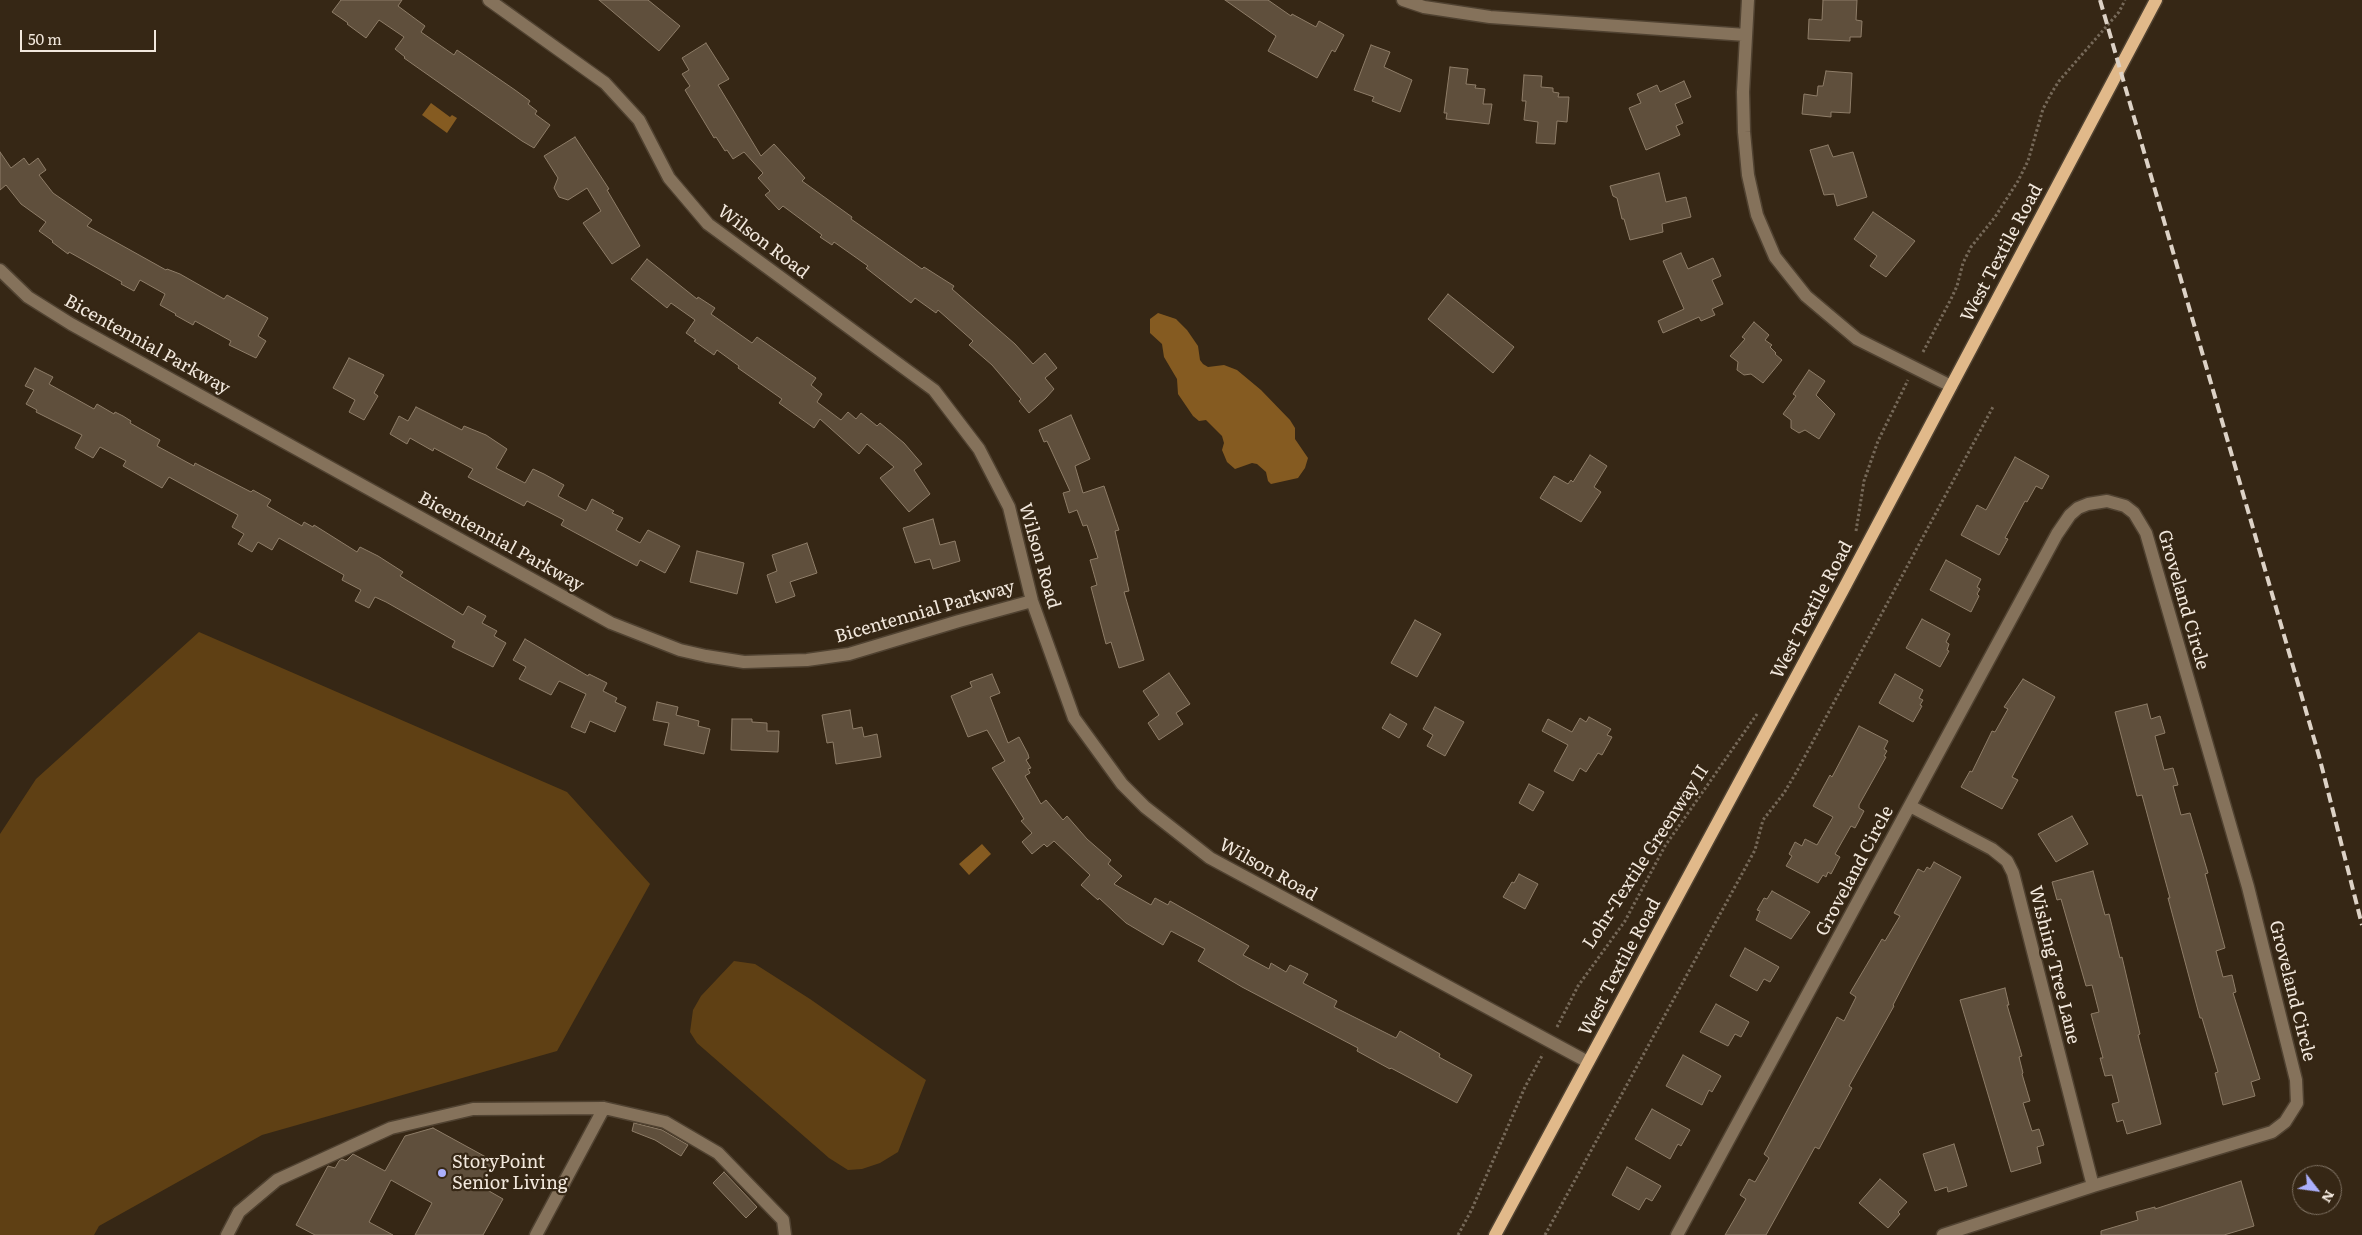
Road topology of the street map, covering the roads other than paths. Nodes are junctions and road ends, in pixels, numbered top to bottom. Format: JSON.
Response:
{"nodes":[{"id":1,"x":489,"y":0,"type":"edge"},
{"id":2,"x":1403,"y":0,"type":"edge"},
{"id":3,"x":1748,"y":0,"type":"edge"},
{"id":4,"x":2156,"y":0,"type":"edge"},
{"id":5,"x":1746,"y":35,"type":"junction"},
{"id":6,"x":0,"y":270,"type":"edge"},
{"id":7,"x":1951,"y":386,"type":"junction"},
{"id":8,"x":1032,"y":601,"type":"junction"},
{"id":9,"x":1910,"y":806,"type":"junction"},
{"id":10,"x":1588,"y":1062,"type":"junction"},
{"id":11,"x":604,"y":1108,"type":"junction"},
{"id":12,"x":2093,"y":1186,"type":"junction"},
{"id":13,"x":227,"y":1235,"type":"edge"},
{"id":14,"x":536,"y":1235,"type":"edge"},
{"id":15,"x":786,"y":1235,"type":"edge"},
{"id":16,"x":1494,"y":1235,"type":"edge"},
{"id":17,"x":1677,"y":1235,"type":"edge"},
{"id":18,"x":1943,"y":1235,"type":"edge"}],
"edges":[{"from":1,"to":8,"type":"street","name":"Wilson Road"},
{"from":2,"to":5,"type":"street"},
{"from":3,"to":5,"type":"street"},
{"from":4,"to":7,"type":"main road","name":"West Textile Road"},
{"from":5,"to":7,"type":"street"},
{"from":6,"to":8,"type":"street","name":"Bicentennial Parkway"},
{"from":7,"to":10,"type":"main road","name":"West Textile Road"},
{"from":8,"to":10,"type":"street","name":"Wilson Road"},
{"from":9,"to":12,"type":"street","name":"Wishing Tree Lane"},
{"from":9,"to":12,"type":"street","name":"Groveland Circle"},
{"from":9,"to":17,"type":"street","name":"Groveland Circle"},
{"from":10,"to":16,"type":"main road","name":"West Textile Road"},
{"from":11,"to":13,"type":"street"},
{"from":11,"to":14,"type":"street"},
{"from":11,"to":15,"type":"street"},
{"from":12,"to":18,"type":"street","name":"Groveland Circle"}]}
